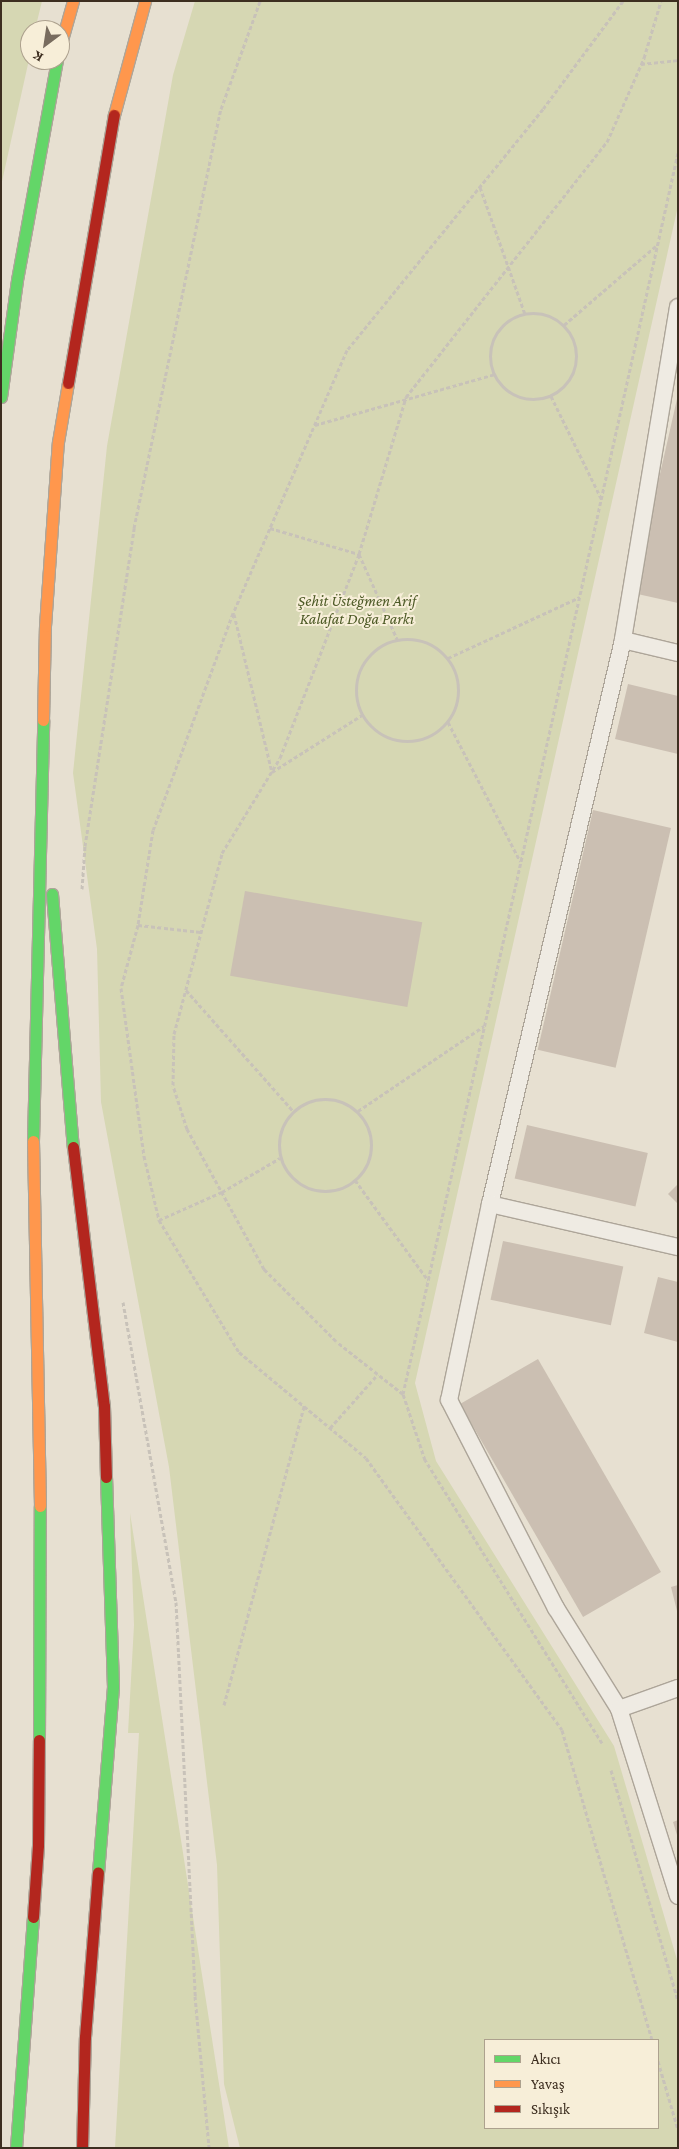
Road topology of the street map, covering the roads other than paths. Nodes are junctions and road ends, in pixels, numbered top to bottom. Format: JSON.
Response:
{"nodes":[{"id":1,"x":73,"y":1,"type":"edge"},
{"id":2,"x":145,"y":1,"type":"edge"},
{"id":3,"x":68,"y":20,"type":"edge"},
{"id":4,"x":55,"y":70,"type":"edge"},
{"id":5,"x":678,"y":307,"type":"edge"},
{"id":6,"x":1,"y":397,"type":"edge"},
{"id":7,"x":623,"y":640,"type":"junction"},
{"id":8,"x":678,"y":653,"type":"edge"},
{"id":9,"x":41,"y":821,"type":"junction"},
{"id":10,"x":490,"y":1204,"type":"junction"},
{"id":11,"x":678,"y":1247,"type":"edge"},
{"id":12,"x":678,"y":1688,"type":"edge"},
{"id":13,"x":619,"y":1709,"type":"junction"},
{"id":14,"x":678,"y":1896,"type":"edge"},
{"id":15,"x":16,"y":2148,"type":"edge"},
{"id":16,"x":82,"y":2148,"type":"edge"}],
"edges":[{"from":1,"to":3,"type":"highway"},
{"from":2,"to":9,"type":"highway"},
{"from":4,"to":6,"type":"highway"},
{"from":5,"to":7,"type":"lane"},
{"from":7,"to":8,"type":"lane"},
{"from":7,"to":10,"type":"lane"},
{"from":9,"to":15,"type":"highway"},
{"from":9,"to":16,"type":"highway"},
{"from":10,"to":11,"type":"lane"},
{"from":10,"to":13,"type":"lane"},
{"from":12,"to":13,"type":"lane"},
{"from":13,"to":14,"type":"lane"}]}
